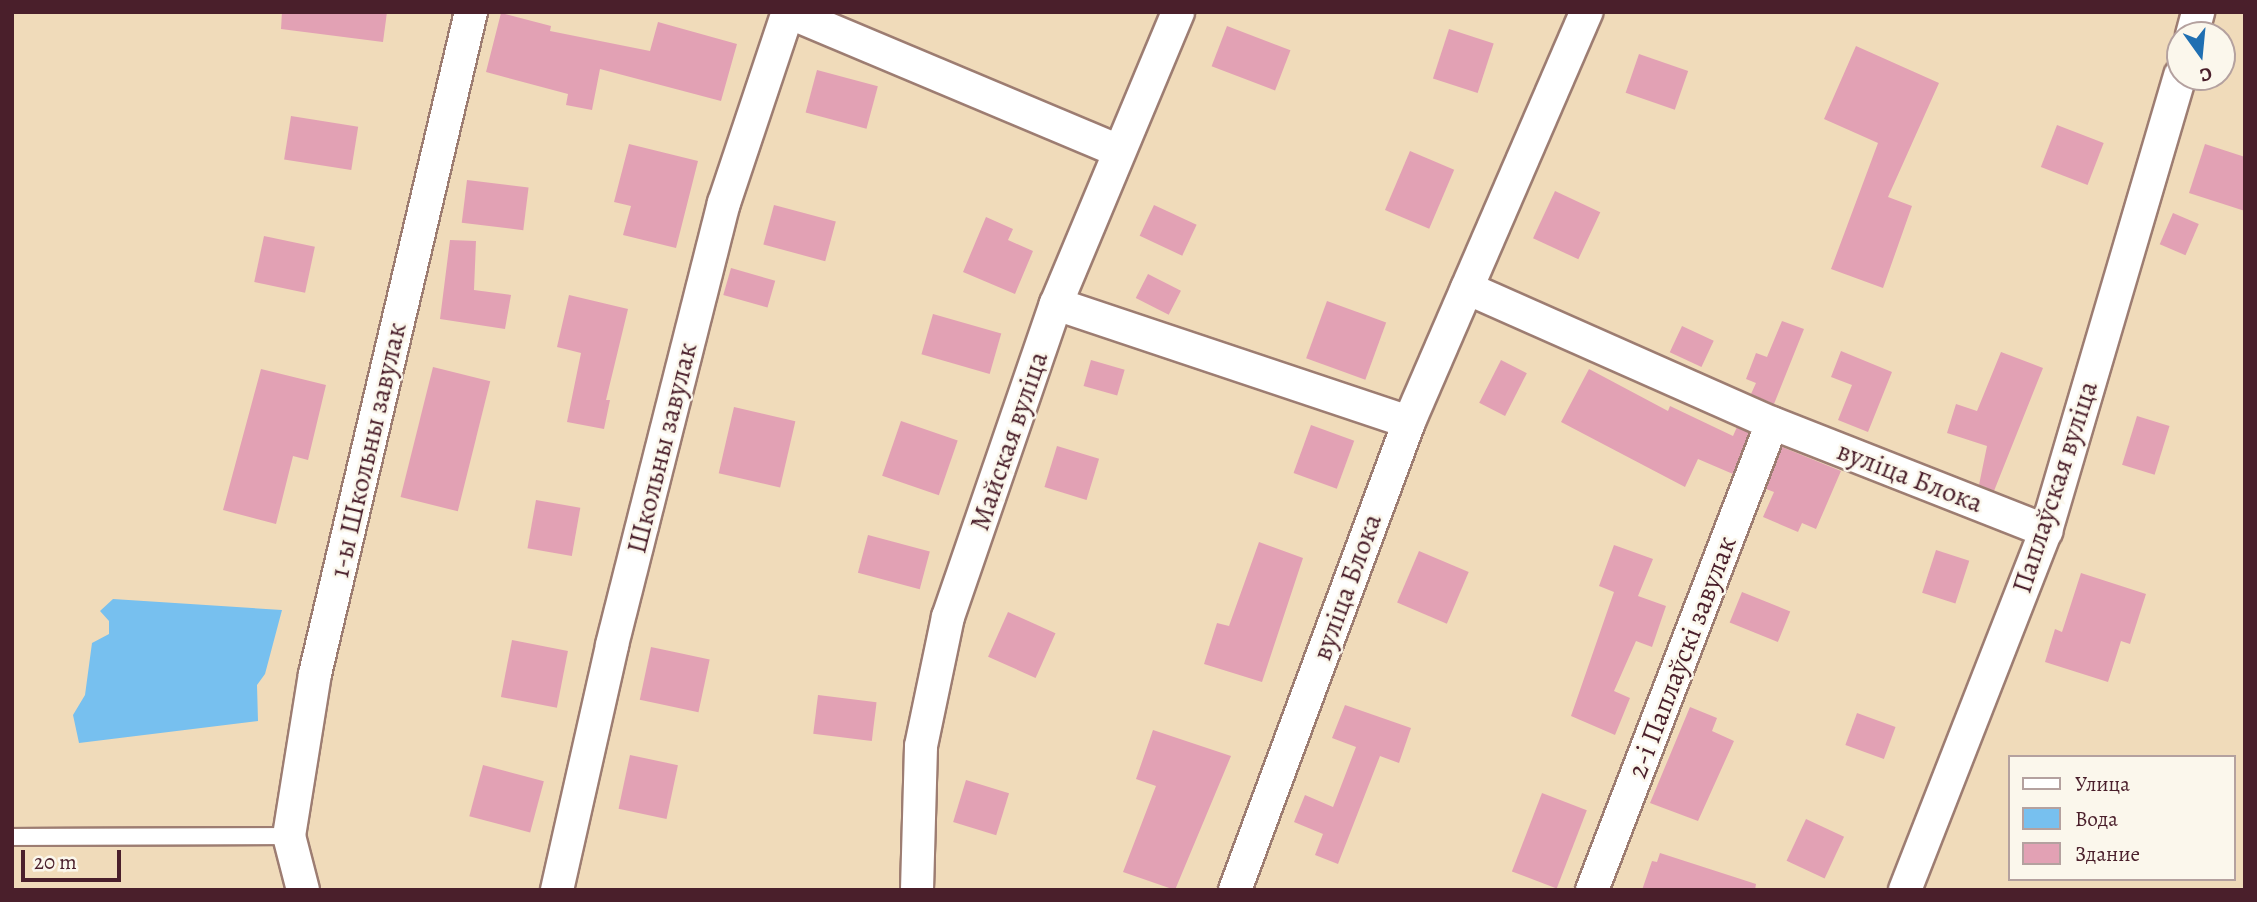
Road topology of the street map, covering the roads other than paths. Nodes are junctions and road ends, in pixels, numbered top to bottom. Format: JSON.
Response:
{"nodes":[{"id":1,"x":471,"y":12,"type":"edge"},
{"id":2,"x":788,"y":12,"type":"edge"},
{"id":3,"x":1178,"y":12,"type":"edge"},
{"id":4,"x":1586,"y":12,"type":"edge"},
{"id":5,"x":2175,"y":91,"type":"edge"},
{"id":6,"x":1119,"y":151,"type":"junction"},
{"id":7,"x":1467,"y":288,"type":"junction"},
{"id":8,"x":1056,"y":304,"type":"junction"},
{"id":9,"x":1409,"y":422,"type":"junction"},
{"id":10,"x":1772,"y":423,"type":"junction"},
{"id":11,"x":2046,"y":531,"type":"junction"},
{"id":12,"x":289,"y":836,"type":"junction"},
{"id":13,"x":12,"y":838,"type":"edge"},
{"id":14,"x":303,"y":890,"type":"edge"},
{"id":15,"x":557,"y":890,"type":"edge"},
{"id":16,"x":917,"y":890,"type":"edge"},
{"id":17,"x":1235,"y":890,"type":"edge"},
{"id":18,"x":1592,"y":890,"type":"edge"},
{"id":19,"x":1905,"y":890,"type":"edge"}],
"edges":[{"from":1,"to":12,"type":"street","name":"1-ы Школьны завулак"},
{"from":2,"to":6,"type":"street"},
{"from":2,"to":15,"type":"street","name":"Школьны завулак"},
{"from":3,"to":6,"type":"street","name":"Майская вуліца"},
{"from":4,"to":7,"type":"street","name":"вуліца Блока"},
{"from":5,"to":11,"type":"street","name":"Паплаўская вуліца"},
{"from":6,"to":8,"type":"street","name":"Майская вуліца"},
{"from":7,"to":9,"type":"street","name":"вуліца Блока"},
{"from":7,"to":10,"type":"street","name":"вуліца Блока"},
{"from":8,"to":9,"type":"street"},
{"from":8,"to":16,"type":"street","name":"Майская вуліца"},
{"from":9,"to":17,"type":"street","name":"вуліца Блока"},
{"from":10,"to":11,"type":"street","name":"вуліца Блока"},
{"from":10,"to":18,"type":"street","name":"2-і Паплаўскі завулак"},
{"from":11,"to":19,"type":"street","name":"Паплаўская вуліца"},
{"from":12,"to":13,"type":"lane"},
{"from":12,"to":14,"type":"street","name":"1-ы Школьны завулак"}]}
